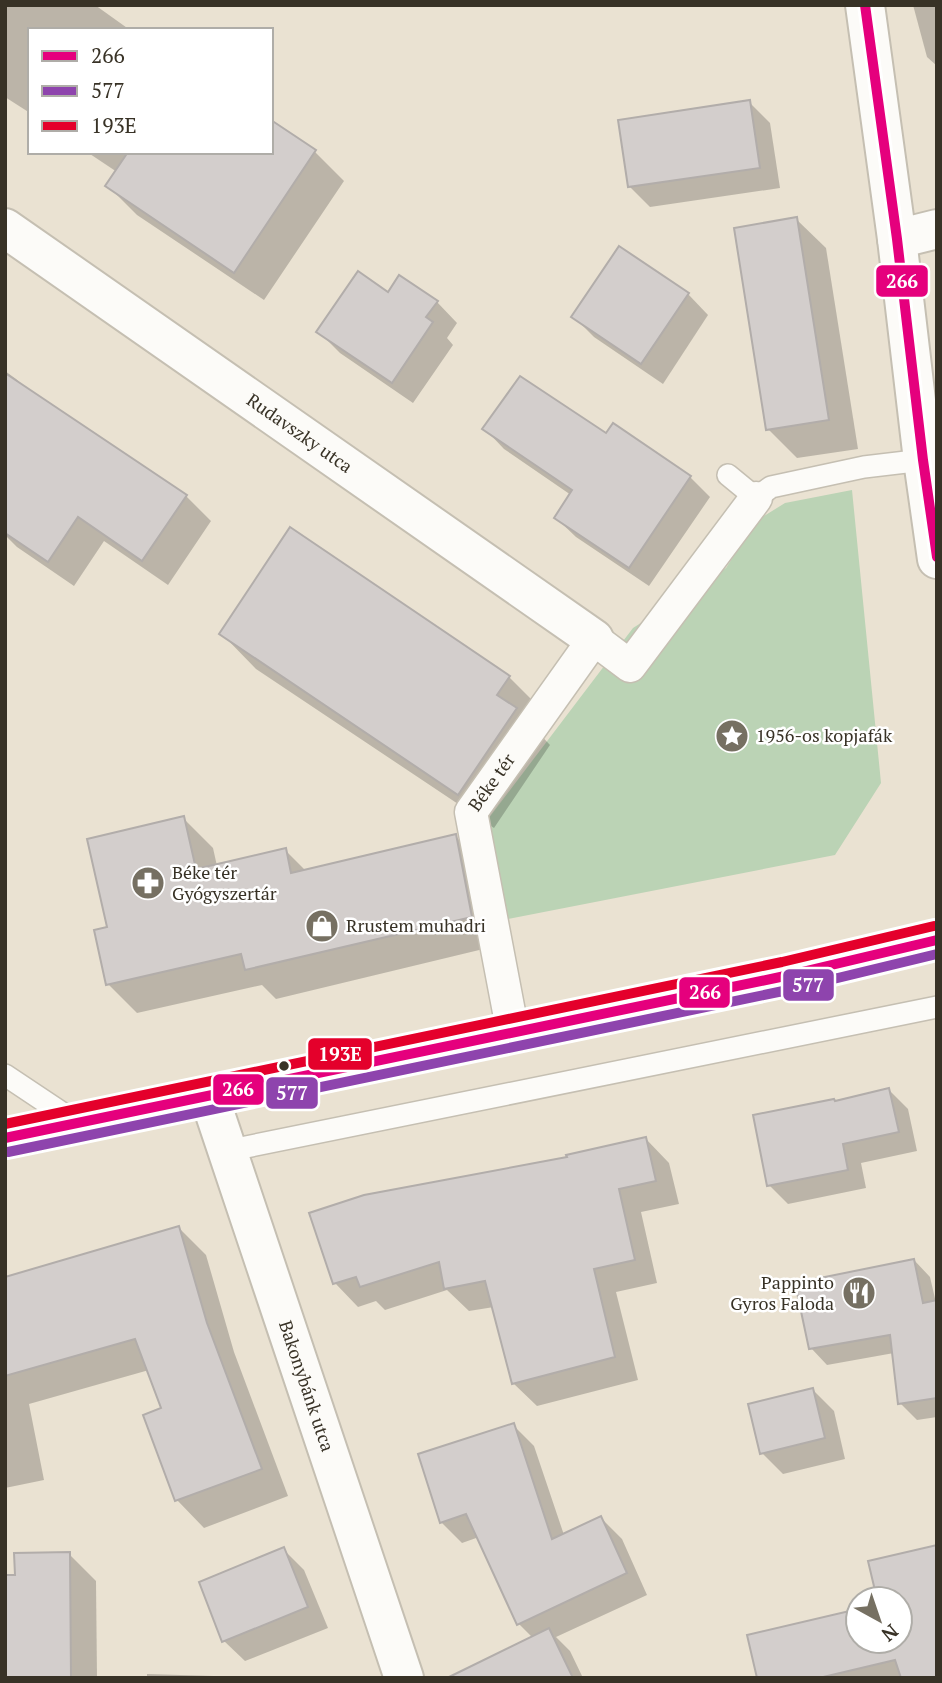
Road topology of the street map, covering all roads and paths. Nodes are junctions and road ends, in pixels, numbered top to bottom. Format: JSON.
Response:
{"nodes":[{"id":1,"x":866,"y":5,"type":"edge"},
{"id":2,"x":5,"y":228,"type":"edge"},
{"id":3,"x":937,"y":229,"type":"edge"},
{"id":4,"x":897,"y":239,"type":"junction"},
{"id":5,"x":923,"y":460,"type":"junction"},
{"id":6,"x":728,"y":475,"type":"dead end"},
{"id":7,"x":756,"y":498,"type":"junction"},
{"id":8,"x":937,"y":559,"type":"edge"},
{"id":9,"x":594,"y":639,"type":"junction"},
{"id":10,"x":937,"y":940,"type":"edge"},
{"id":11,"x":937,"y":1007,"type":"edge"},
{"id":12,"x":513,"y":1033,"type":"junction"},
{"id":13,"x":5,"y":1075,"type":"edge"},
{"id":14,"x":209,"y":1096,"type":"junction"},
{"id":15,"x":79,"y":1124,"type":"junction"},
{"id":16,"x":5,"y":1138,"type":"edge"},
{"id":17,"x":226,"y":1151,"type":"junction"},
{"id":18,"x":404,"y":1678,"type":"edge"}],
"edges":[{"from":1,"to":4,"type":"street"},
{"from":2,"to":9,"type":"street","name":"Rudavszky utca"},
{"from":3,"to":4,"type":"street"},
{"from":4,"to":5,"type":"street"},
{"from":5,"to":7,"type":"lane"},
{"from":5,"to":8,"type":"street"},
{"from":6,"to":7,"type":"lane"},
{"from":7,"to":9,"type":"street"},
{"from":9,"to":12,"type":"street","name":"Béke tér"},
{"from":10,"to":12,"type":"street"},
{"from":11,"to":17,"type":"lane"},
{"from":12,"to":14,"type":"street"},
{"from":13,"to":15,"type":"lane"},
{"from":14,"to":15,"type":"street"},
{"from":14,"to":17,"type":"street","name":"Bakonybánk utca"},
{"from":15,"to":16,"type":"street"},
{"from":17,"to":18,"type":"street","name":"Bakonybánk utca"}]}
